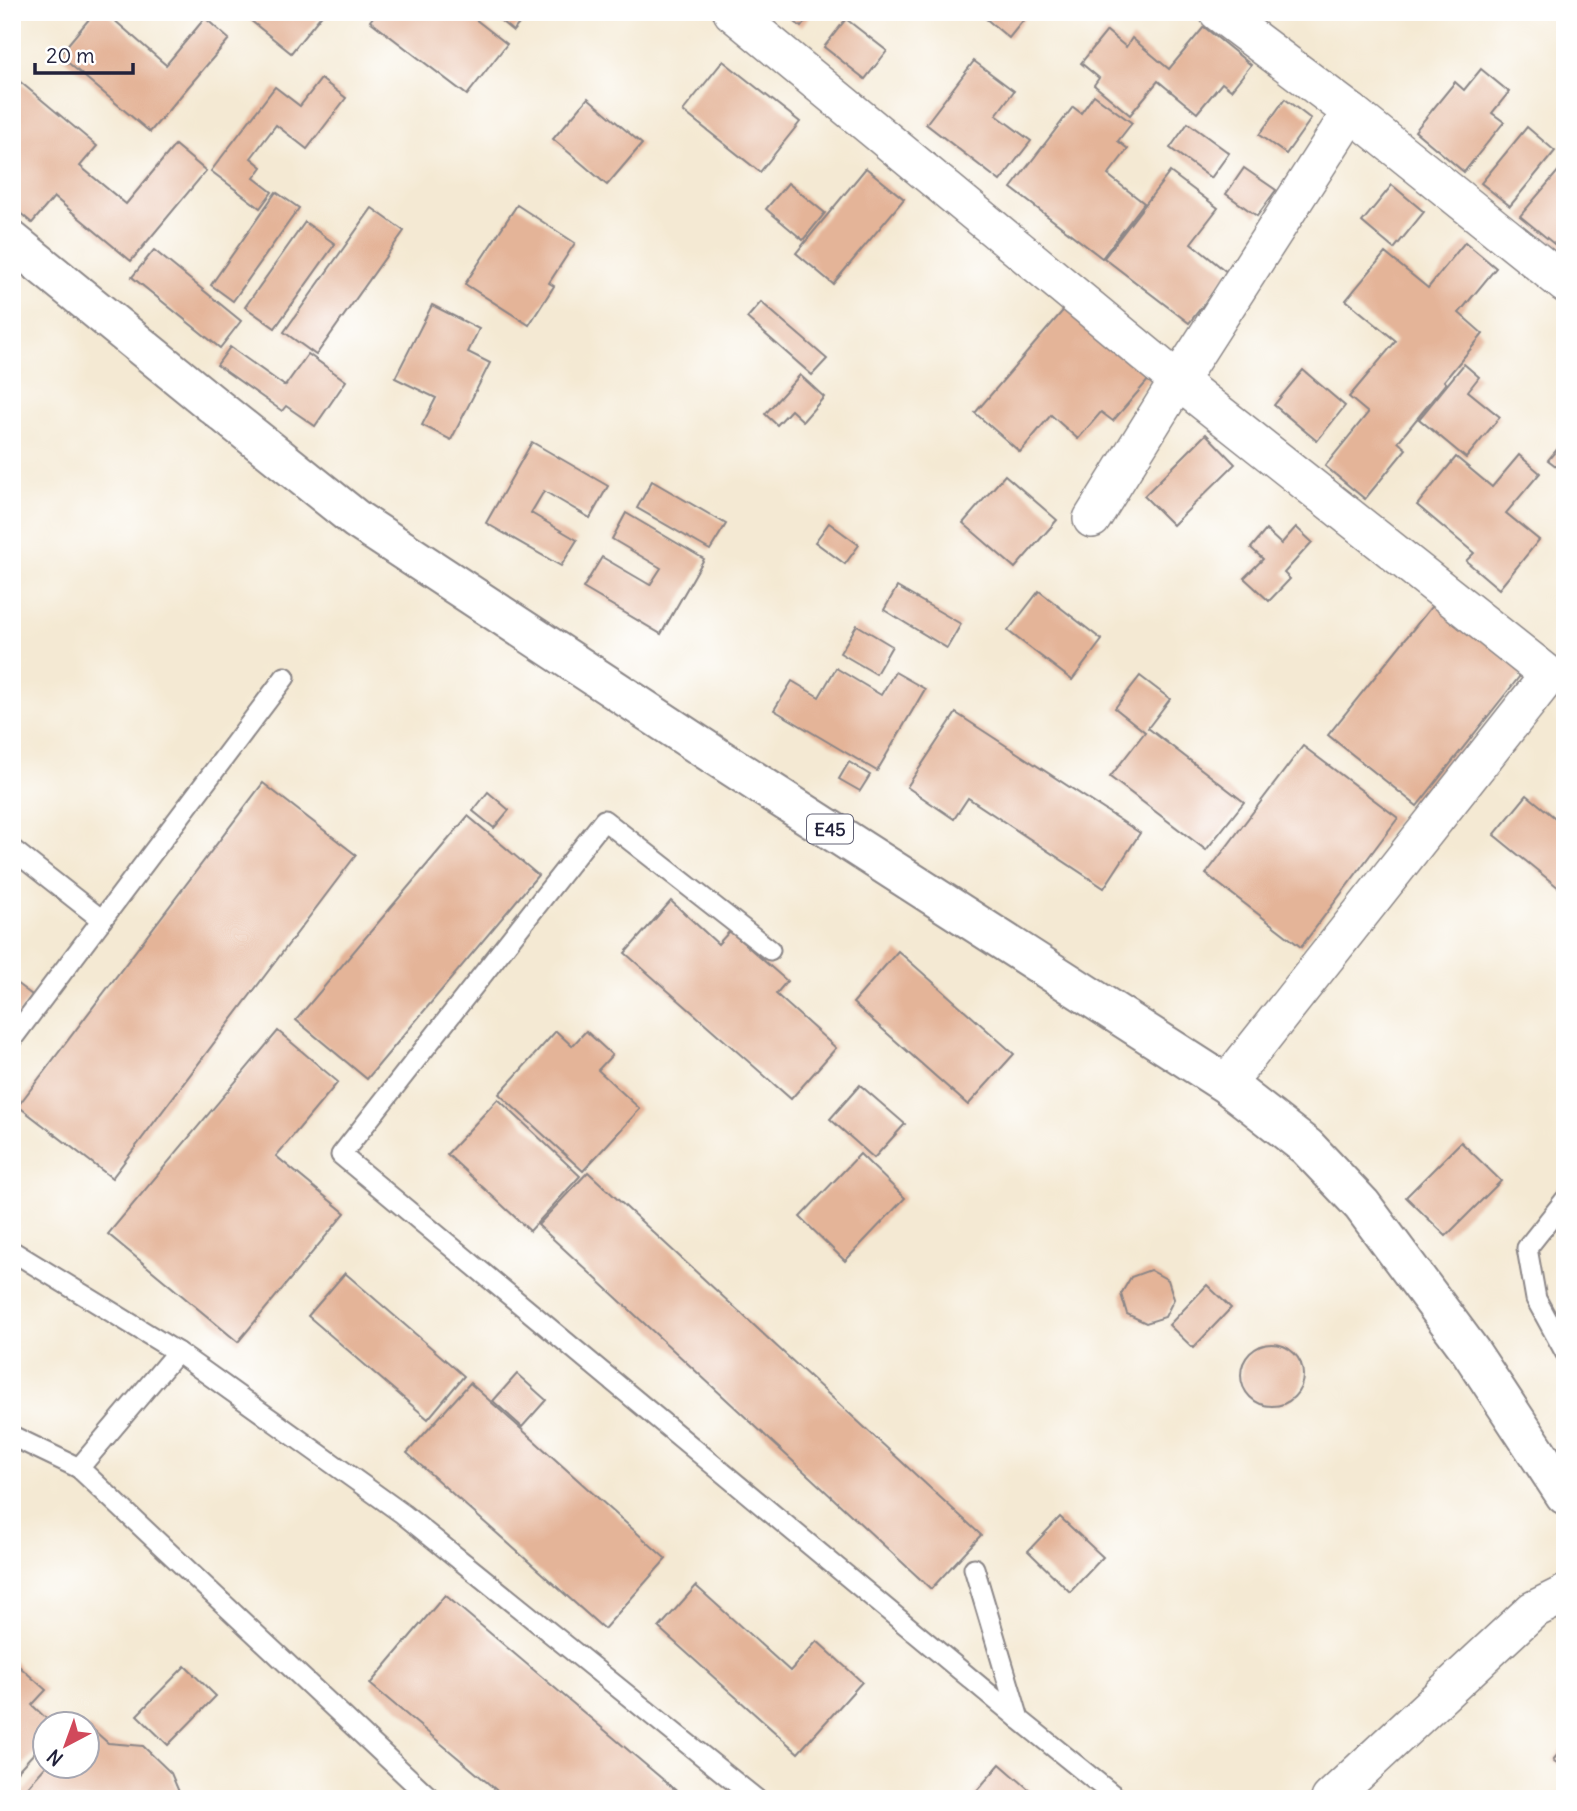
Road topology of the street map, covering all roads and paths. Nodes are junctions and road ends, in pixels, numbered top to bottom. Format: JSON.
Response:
{"nodes":[{"id":1,"x":732,"y":12,"type":"edge"},
{"id":2,"x":1218,"y":12,"type":"edge"},
{"id":3,"x":1351,"y":113,"type":"junction"},
{"id":4,"x":12,"y":241,"type":"edge"},
{"id":5,"x":1565,"y":284,"type":"edge"},
{"id":6,"x":1178,"y":381,"type":"junction"},
{"id":7,"x":1092,"y":519,"type":"dead end"},
{"id":8,"x":1557,"y":665,"type":"edge"},
{"id":9,"x":285,"y":677,"type":"dead end"},
{"id":10,"x":12,"y":849,"type":"edge"},
{"id":11,"x":102,"y":920,"type":"junction"},
{"id":12,"x":771,"y":950,"type":"dead end"},
{"id":13,"x":12,"y":1039,"type":"edge"},
{"id":14,"x":1226,"y":1084,"type":"junction"},
{"id":15,"x":1565,"y":1200,"type":"edge"},
{"id":16,"x":12,"y":1251,"type":"edge"},
{"id":17,"x":177,"y":1352,"type":"junction"},
{"id":18,"x":1565,"y":1352,"type":"edge"},
{"id":19,"x":12,"y":1436,"type":"edge"},
{"id":20,"x":79,"y":1468,"type":"junction"},
{"id":21,"x":1565,"y":1495,"type":"edge"},
{"id":22,"x":974,"y":1567,"type":"dead end"},
{"id":23,"x":1565,"y":1594,"type":"edge"},
{"id":24,"x":1019,"y":1719,"type":"junction"},
{"id":25,"x":431,"y":1799,"type":"edge"},
{"id":26,"x":755,"y":1799,"type":"edge"},
{"id":27,"x":1118,"y":1799,"type":"edge"},
{"id":28,"x":1330,"y":1799,"type":"edge"}],
"edges":[{"from":1,"to":6,"type":"street"},
{"from":2,"to":3,"type":"street"},
{"from":3,"to":5,"type":"street"},
{"from":3,"to":6,"type":"street"},
{"from":4,"to":14,"type":"highway","number":"E45"},
{"from":6,"to":7,"type":"street"},
{"from":6,"to":8,"type":"street"},
{"from":8,"to":14,"type":"street"},
{"from":9,"to":11,"type":"lane"},
{"from":10,"to":11,"type":"lane"},
{"from":11,"to":13,"type":"lane"},
{"from":12,"to":24,"type":"lane"},
{"from":14,"to":21,"type":"highway","number":"E45"},
{"from":15,"to":18,"type":"lane"},
{"from":16,"to":17,"type":"lane"},
{"from":17,"to":20,"type":"lane"},
{"from":17,"to":26,"type":"lane"},
{"from":19,"to":20,"type":"lane"},
{"from":20,"to":25,"type":"lane"},
{"from":22,"to":24,"type":"lane"},
{"from":23,"to":28,"type":"street"},
{"from":24,"to":27,"type":"lane"}]}
